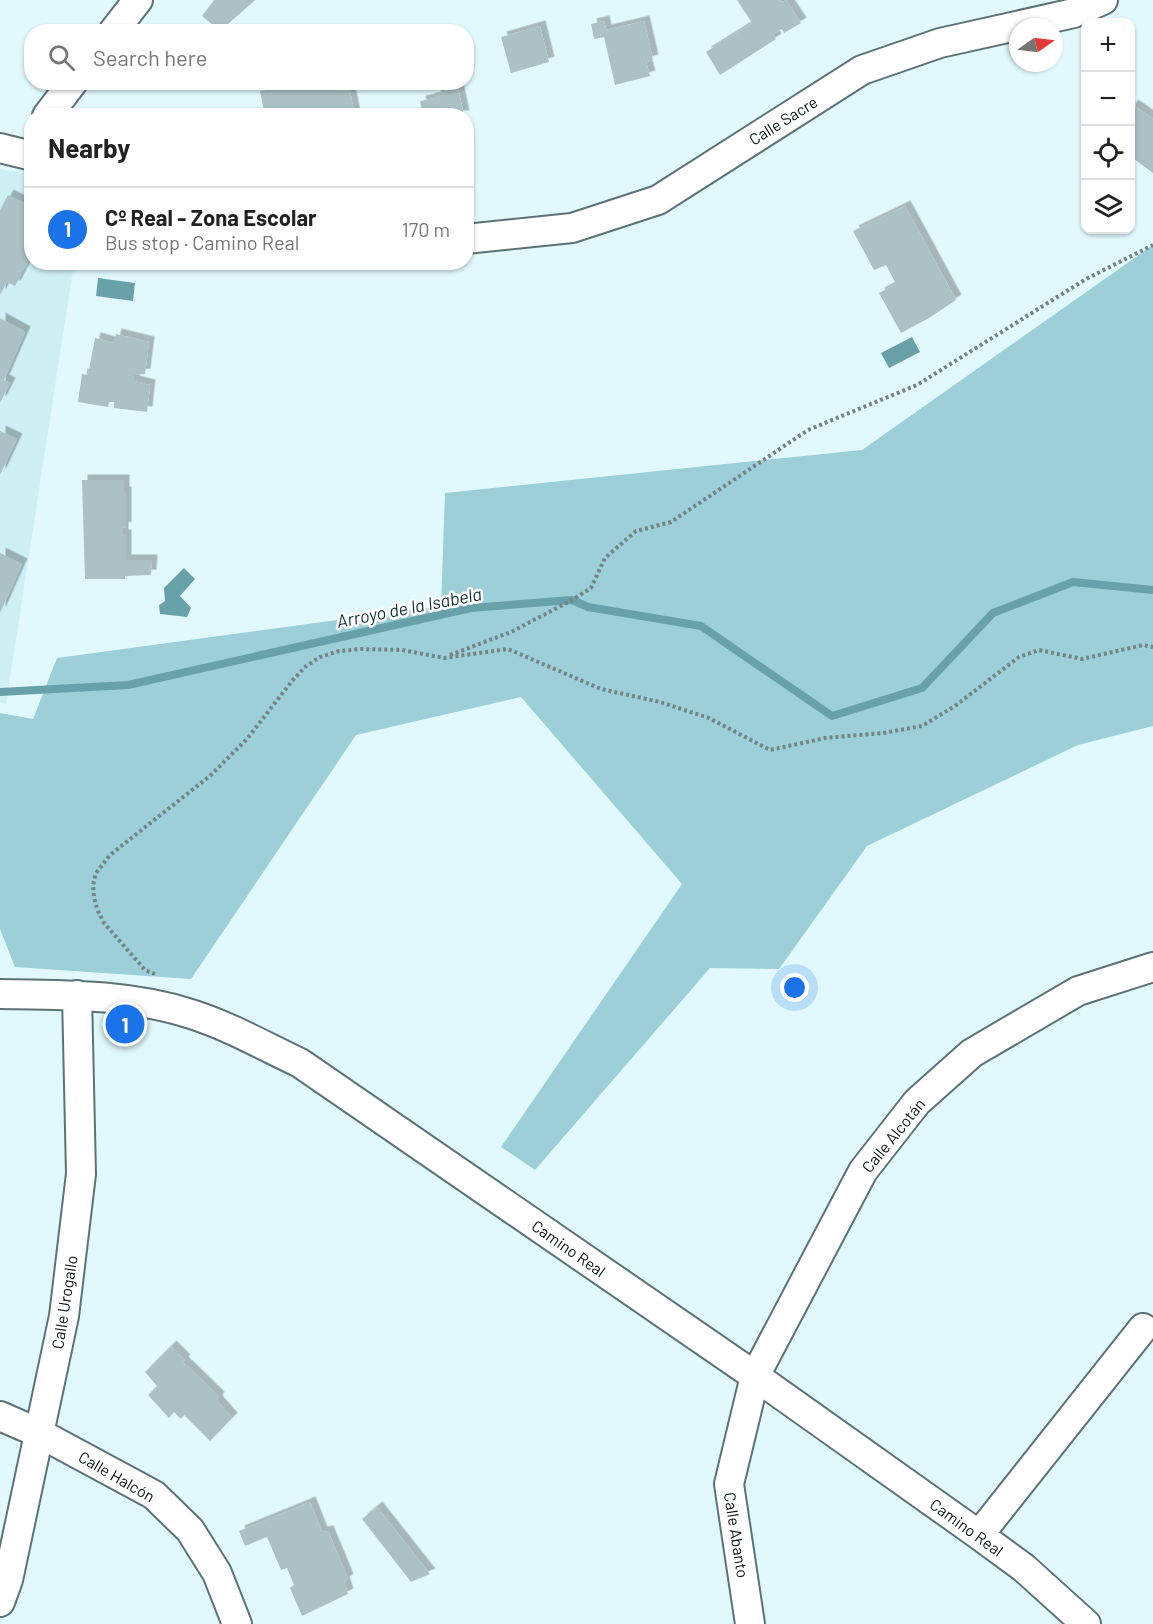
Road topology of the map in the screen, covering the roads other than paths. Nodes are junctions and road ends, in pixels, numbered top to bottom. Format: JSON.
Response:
{"nodes":[{"id":1,"x":138,"y":0,"type":"edge"},
{"id":2,"x":1102,"y":0,"type":"edge"},
{"id":3,"x":119,"y":24,"type":"edge"},
{"id":4,"x":67,"y":90,"type":"edge"},
{"id":5,"x":53,"y":108,"type":"edge"},
{"id":6,"x":474,"y":238,"type":"edge"},
{"id":7,"x":1153,"y":968,"type":"edge"},
{"id":8,"x":0,"y":994,"type":"edge"},
{"id":9,"x":77,"y":995,"type":"junction"},
{"id":10,"x":1143,"y":1328,"type":"dead end"},
{"id":11,"x":755,"y":1376,"type":"junction"},
{"id":12,"x":0,"y":1416,"type":"edge"},
{"id":13,"x":39,"y":1433,"type":"junction"},
{"id":14,"x":979,"y":1535,"type":"junction"},
{"id":15,"x":0,"y":1602,"type":"edge"},
{"id":16,"x":237,"y":1624,"type":"edge"},
{"id":17,"x":750,"y":1624,"type":"edge"},
{"id":18,"x":1086,"y":1624,"type":"edge"}],
"edges":[{"from":1,"to":3,"type":"street"},
{"from":2,"to":6,"type":"street","name":"Calle Sacre"},
{"from":4,"to":5,"type":"street"},
{"from":7,"to":11,"type":"street","name":"Calle Alcotán"},
{"from":8,"to":9,"type":"street","name":"Camino Real"},
{"from":9,"to":11,"type":"street","name":"Camino Real"},
{"from":9,"to":13,"type":"street","name":"Calle Urogallo"},
{"from":10,"to":14,"type":"street"},
{"from":11,"to":14,"type":"street","name":"Camino Real"},
{"from":11,"to":17,"type":"street","name":"Calle Abanto"},
{"from":12,"to":13,"type":"street","name":"Calle Halcón"},
{"from":13,"to":15,"type":"street","name":"Calle Urogallo"},
{"from":13,"to":16,"type":"street","name":"Calle Halcón"},
{"from":14,"to":18,"type":"street","name":"Camino Real"}]}
